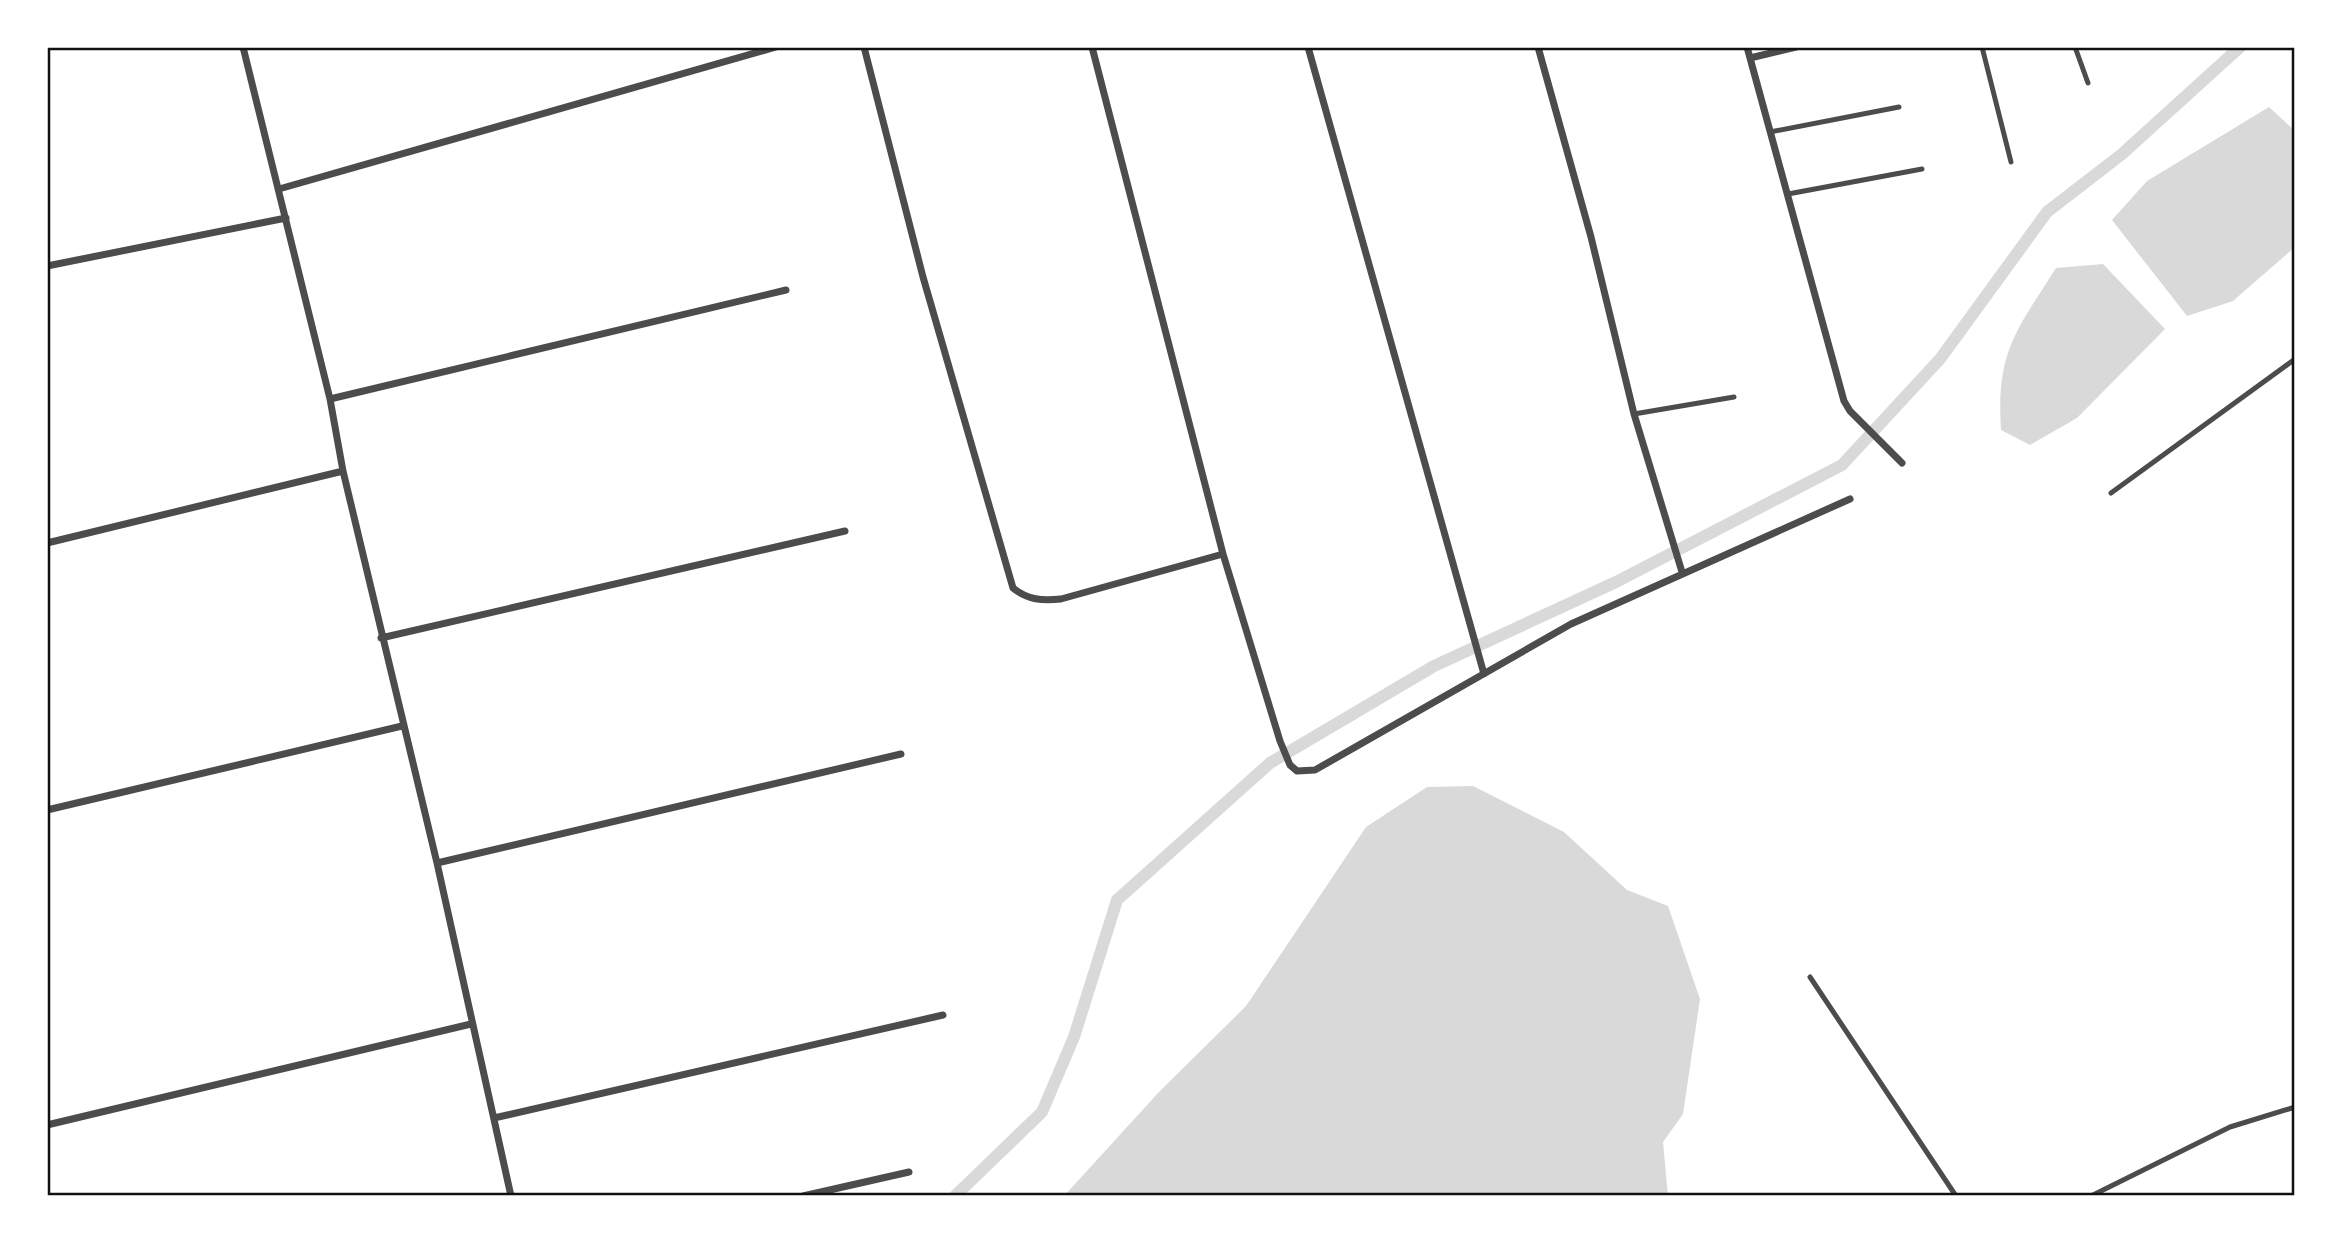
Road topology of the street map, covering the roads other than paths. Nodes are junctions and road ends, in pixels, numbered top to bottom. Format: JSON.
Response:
{"nodes":[{"id":1,"x":243,"y":47,"type":"edge"},
{"id":2,"x":776,"y":47,"type":"edge"},
{"id":3,"x":864,"y":47,"type":"edge"},
{"id":4,"x":1092,"y":47,"type":"edge"},
{"id":5,"x":1308,"y":47,"type":"edge"},
{"id":6,"x":1538,"y":47,"type":"edge"},
{"id":7,"x":1747,"y":47,"type":"edge"},
{"id":8,"x":1796,"y":47,"type":"edge"},
{"id":9,"x":1982,"y":47,"type":"edge"},
{"id":10,"x":2075,"y":47,"type":"edge"},
{"id":11,"x":1750,"y":58,"type":"junction"},
{"id":12,"x":2088,"y":83,"type":"dead end"},
{"id":13,"x":1899,"y":107,"type":"dead end"},
{"id":14,"x":1770,"y":132,"type":"junction"},
{"id":15,"x":2011,"y":162,"type":"dead end"},
{"id":16,"x":1922,"y":169,"type":"dead end"},
{"id":17,"x":279,"y":189,"type":"junction"},
{"id":18,"x":1788,"y":194,"type":"junction"},
{"id":19,"x":286,"y":218,"type":"junction"},
{"id":20,"x":47,"y":266,"type":"edge"},
{"id":21,"x":786,"y":290,"type":"dead end"},
{"id":22,"x":2295,"y":359,"type":"edge"},
{"id":23,"x":1734,"y":397,"type":"dead end"},
{"id":24,"x":330,"y":399,"type":"junction"},
{"id":25,"x":1634,"y":414,"type":"junction"},
{"id":26,"x":1902,"y":463,"type":"dead end"},
{"id":27,"x":343,"y":471,"type":"junction"},
{"id":28,"x":2111,"y":493,"type":"dead end"},
{"id":29,"x":1850,"y":499,"type":"dead end"},
{"id":30,"x":845,"y":531,"type":"dead end"},
{"id":31,"x":47,"y":543,"type":"edge"},
{"id":32,"x":1223,"y":554,"type":"junction"},
{"id":33,"x":1682,"y":572,"type":"junction"},
{"id":34,"x":381,"y":638,"type":"junction"},
{"id":35,"x":1484,"y":674,"type":"junction"},
{"id":36,"x":402,"y":726,"type":"junction"},
{"id":37,"x":901,"y":754,"type":"dead end"},
{"id":38,"x":47,"y":810,"type":"edge"},
{"id":39,"x":437,"y":863,"type":"junction"},
{"id":40,"x":1810,"y":977,"type":"dead end"},
{"id":41,"x":943,"y":1015,"type":"dead end"},
{"id":42,"x":471,"y":1024,"type":"junction"},
{"id":43,"x":2295,"y":1107,"type":"edge"},
{"id":44,"x":494,"y":1118,"type":"junction"},
{"id":45,"x":47,"y":1125,"type":"edge"},
{"id":46,"x":909,"y":1172,"type":"dead end"},
{"id":47,"x":511,"y":1196,"type":"edge"},
{"id":48,"x":803,"y":1196,"type":"edge"},
{"id":49,"x":1956,"y":1196,"type":"edge"},
{"id":50,"x":2091,"y":1196,"type":"edge"}],
"edges":[{"from":1,"to":17,"type":"street"},
{"from":2,"to":17,"type":"street"},
{"from":3,"to":32,"type":"street"},
{"from":4,"to":32,"type":"street"},
{"from":5,"to":35,"type":"street"},
{"from":6,"to":25,"type":"street"},
{"from":7,"to":11,"type":"street"},
{"from":8,"to":11,"type":"street"},
{"from":9,"to":15,"type":"lane"},
{"from":10,"to":12,"type":"lane"},
{"from":11,"to":14,"type":"street"},
{"from":13,"to":14,"type":"lane"},
{"from":14,"to":18,"type":"street"},
{"from":16,"to":18,"type":"lane"},
{"from":17,"to":19,"type":"street"},
{"from":18,"to":26,"type":"street"},
{"from":19,"to":20,"type":"street"},
{"from":19,"to":24,"type":"street"},
{"from":21,"to":24,"type":"street"},
{"from":22,"to":28,"type":"lane"},
{"from":23,"to":25,"type":"lane"},
{"from":24,"to":27,"type":"street"},
{"from":25,"to":33,"type":"street"},
{"from":27,"to":31,"type":"street"},
{"from":27,"to":34,"type":"street"},
{"from":29,"to":33,"type":"street"},
{"from":30,"to":34,"type":"street"},
{"from":32,"to":35,"type":"street"},
{"from":33,"to":35,"type":"street"},
{"from":34,"to":36,"type":"street"},
{"from":36,"to":38,"type":"street"},
{"from":36,"to":39,"type":"street"},
{"from":37,"to":39,"type":"street"},
{"from":39,"to":42,"type":"street"},
{"from":40,"to":49,"type":"lane"},
{"from":41,"to":44,"type":"street"},
{"from":42,"to":44,"type":"street"},
{"from":42,"to":45,"type":"street"},
{"from":43,"to":50,"type":"lane"},
{"from":44,"to":47,"type":"street"},
{"from":46,"to":48,"type":"street"}]}
